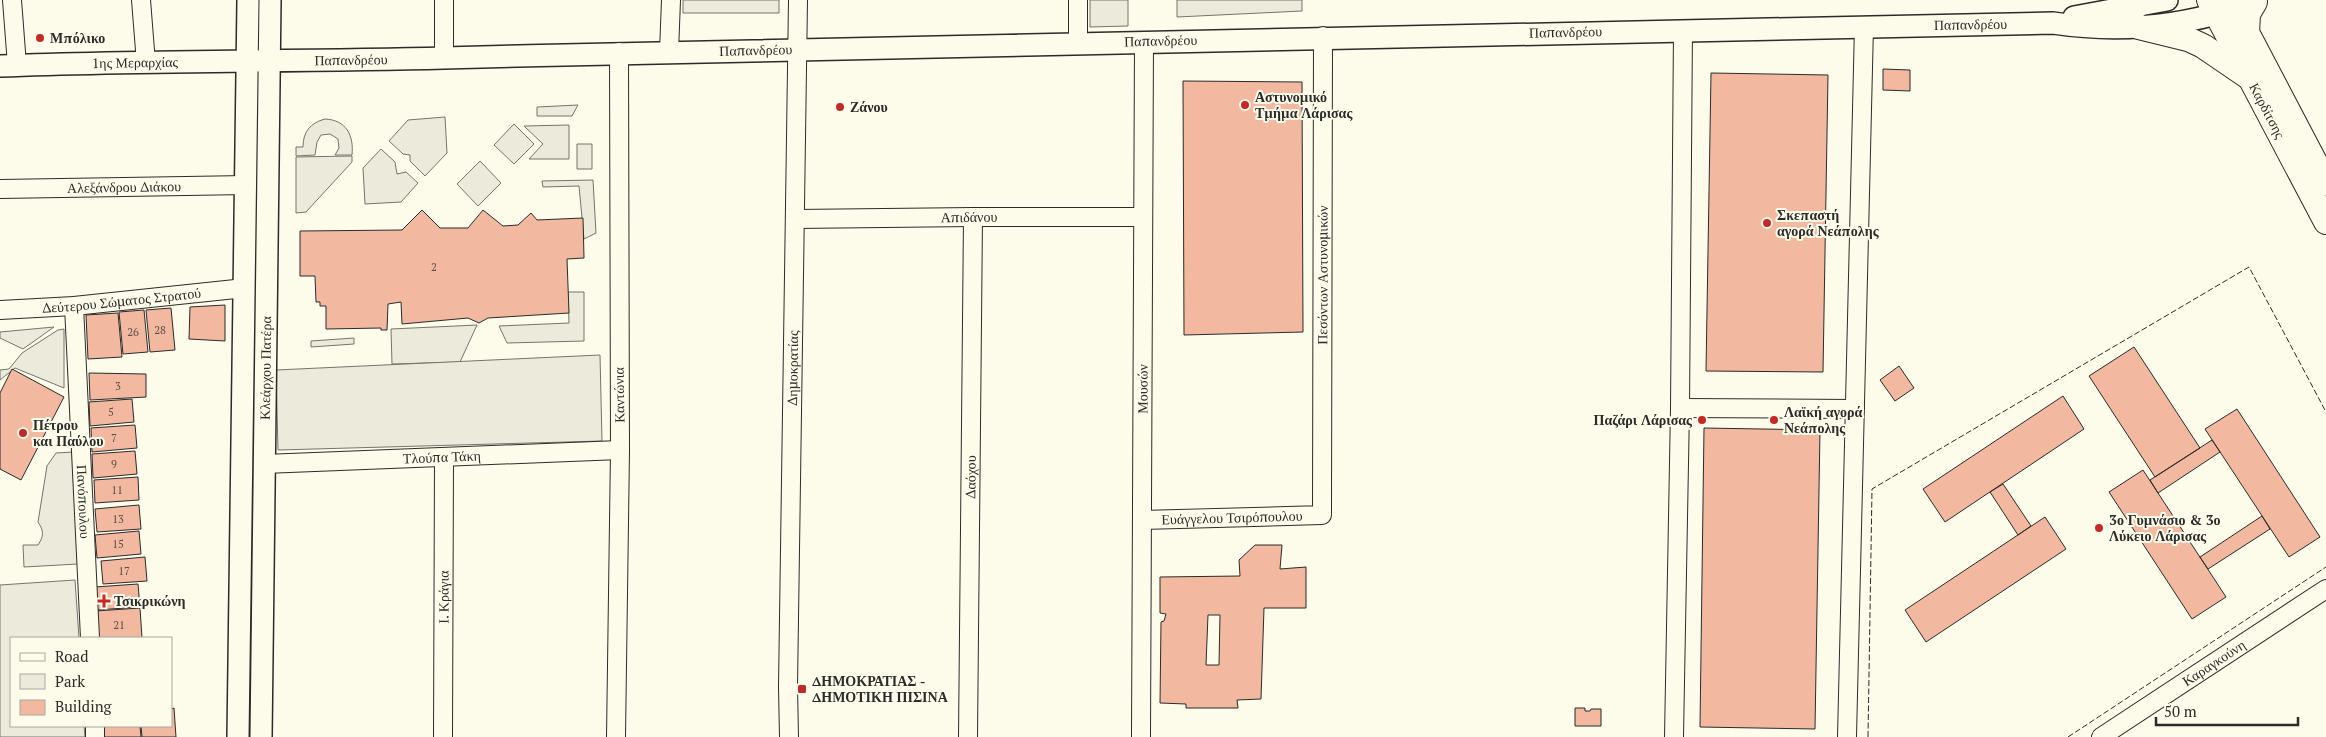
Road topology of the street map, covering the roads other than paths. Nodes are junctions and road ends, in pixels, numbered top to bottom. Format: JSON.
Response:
{"nodes":[{"id":1,"x":12,"y":0,"type":"edge"},
{"id":2,"x":142,"y":0,"type":"edge"},
{"id":3,"x":248,"y":0,"type":"edge"},
{"id":4,"x":270,"y":0,"type":"edge"},
{"id":5,"x":444,"y":0,"type":"edge"},
{"id":6,"x":671,"y":0,"type":"edge"},
{"id":7,"x":798,"y":0,"type":"edge"},
{"id":8,"x":1078,"y":0,"type":"edge"},
{"id":9,"x":2167,"y":0,"type":"edge"},
{"id":10,"x":2234,"y":4,"type":"edge"},
{"id":11,"x":2139,"y":12,"type":"edge"},
{"id":12,"x":1864,"y":26,"type":"junction"},
{"id":13,"x":1683,"y":30,"type":"junction"},
{"id":14,"x":1323,"y":36,"type":"junction"},
{"id":15,"x":1144,"y":42,"type":"junction"},
{"id":16,"x":1078,"y":43,"type":"junction"},
{"id":17,"x":798,"y":49,"type":"junction"},
{"id":18,"x":619,"y":52,"type":"junction"},
{"id":19,"x":669,"y":52,"type":"junction"},
{"id":20,"x":444,"y":58,"type":"junction"},
{"id":21,"x":248,"y":62,"type":"junction"},
{"id":22,"x":269,"y":62,"type":"junction"},
{"id":23,"x":146,"y":64,"type":"junction"},
{"id":24,"x":8,"y":65,"type":"edge"},
{"id":25,"x":2250,"y":77,"type":"junction"},
{"id":26,"x":2326,"y":183,"type":"edge"},
{"id":27,"x":247,"y":184,"type":"junction"},
{"id":28,"x":0,"y":189,"type":"edge"},
{"id":29,"x":973,"y":216,"type":"junction"},
{"id":30,"x":1143,"y":218,"type":"junction"},
{"id":31,"x":795,"y":219,"type":"junction"},
{"id":32,"x":2326,"y":222,"type":"edge"},
{"id":33,"x":245,"y":288,"type":"junction"},
{"id":34,"x":74,"y":306,"type":"junction"},
{"id":35,"x":0,"y":310,"type":"edge"},
{"id":36,"x":1680,"y":408,"type":"junction"},
{"id":37,"x":1855,"y":410,"type":"junction"},
{"id":38,"x":620,"y":450,"type":"junction"},
{"id":39,"x":444,"y":458,"type":"junction"},
{"id":40,"x":264,"y":464,"type":"junction"},
{"id":41,"x":1322,"y":515,"type":"joint"},
{"id":42,"x":1142,"y":520,"type":"junction"},
{"id":43,"x":2326,"y":589,"type":"edge"},
{"id":44,"x":90,"y":637,"type":"edge"},
{"id":45,"x":238,"y":737,"type":"edge"},
{"id":46,"x":261,"y":737,"type":"edge"},
{"id":47,"x":443,"y":737,"type":"edge"},
{"id":48,"x":616,"y":737,"type":"edge"},
{"id":49,"x":789,"y":737,"type":"edge"},
{"id":50,"x":968,"y":737,"type":"edge"},
{"id":51,"x":1141,"y":737,"type":"edge"},
{"id":52,"x":1674,"y":737,"type":"edge"},
{"id":53,"x":1847,"y":737,"type":"edge"},
{"id":54,"x":2101,"y":737,"type":"edge"}],
"edges":[{"from":1,"to":24,"type":"street"},
{"from":2,"to":23,"type":"street"},
{"from":3,"to":21,"type":"street","name":"Κλεάρχου Πατέρα"},
{"from":4,"to":22,"type":"street","name":"Κλεάρχου Πατέρα"},
{"from":5,"to":20,"type":"street"},
{"from":6,"to":19,"type":"street"},
{"from":7,"to":17,"type":"street","name":"Δημοκρατίας"},
{"from":8,"to":16,"type":"street"},
{"from":9,"to":11,"type":"street"},
{"from":10,"to":11,"type":"street"},
{"from":10,"to":25,"type":"main road","name":"Καρδίτσης"},
{"from":10,"to":26,"type":"main road","name":"Καρδίτσης"},
{"from":11,"to":12,"type":"street","name":"Παπανδρέου"},
{"from":11,"to":25,"type":"main road"},
{"from":12,"to":13,"type":"street","name":"Παπανδρέου"},
{"from":12,"to":37,"type":"street"},
{"from":13,"to":14,"type":"street","name":"Παπανδρέου"},
{"from":13,"to":36,"type":"street"},
{"from":14,"to":15,"type":"street","name":"Παπανδρέου"},
{"from":14,"to":41,"type":"street","name":"Πεσόντων Αστυνομικών"},
{"from":15,"to":16,"type":"street","name":"Παπανδρέου"},
{"from":15,"to":30,"type":"street","name":"Μουσών"},
{"from":16,"to":17,"type":"street","name":"Παπανδρέου"},
{"from":17,"to":19,"type":"street","name":"Παπανδρέου"},
{"from":17,"to":31,"type":"street","name":"Δημοκρατίας"},
{"from":18,"to":19,"type":"street","name":"Παπανδρέου"},
{"from":18,"to":20,"type":"street","name":"Παπανδρέου"},
{"from":18,"to":38,"type":"street","name":"Καντώνια"},
{"from":20,"to":22,"type":"street","name":"Παπανδρέου"},
{"from":21,"to":22,"type":"street","name":"1ης Μεραρχίας"},
{"from":21,"to":23,"type":"street","name":"1ης Μεραρχίας"},
{"from":21,"to":27,"type":"street","name":"Κλεάρχου Πατέρα"},
{"from":22,"to":40,"type":"street","name":"Κλεάρχου Πατέρα"},
{"from":23,"to":24,"type":"street","name":"1ης Μεραρχίας"},
{"from":25,"to":32,"type":"main road","name":"Καρδίτσης"},
{"from":27,"to":28,"type":"street","name":"Αλεξάνδρου Διάκου"},
{"from":27,"to":33,"type":"street","name":"Κλεάρχου Πατέρα"},
{"from":29,"to":30,"type":"street","name":"Απιδάνου"},
{"from":29,"to":31,"type":"street","name":"Απιδάνου"},
{"from":29,"to":50,"type":"street","name":"Δαόχου"},
{"from":30,"to":42,"type":"street","name":"Μουσών"},
{"from":31,"to":49,"type":"street","name":"Δημοκρατίας"},
{"from":33,"to":34,"type":"street","name":"Δεύτερου Σώματος Στρατού"},
{"from":33,"to":45,"type":"street","name":"Κλεάρχου Πατέρα"},
{"from":34,"to":35,"type":"street","name":"Δεύτερου Σώματος Στρατού"},
{"from":34,"to":44,"type":"street","name":"Πανόπουλου"},
{"from":36,"to":37,"type":"street"},
{"from":36,"to":52,"type":"street"},
{"from":37,"to":53,"type":"street"},
{"from":38,"to":39,"type":"street","name":"Τλούπα Τάκη"},
{"from":38,"to":48,"type":"street","name":"Καντώνια"},
{"from":39,"to":40,"type":"street","name":"Τλούπα Τάκη"},
{"from":39,"to":47,"type":"street","name":"Ι. Κράγια"},
{"from":40,"to":46,"type":"street","name":"Κλεάρχου Πατέρα"},
{"from":41,"to":42,"type":"street","name":"Ευάγγελου Τσιρόπουλου"},
{"from":42,"to":51,"type":"street","name":"Μουσών"},
{"from":43,"to":54,"type":"street","name":"Καραγκούνη"}]}
